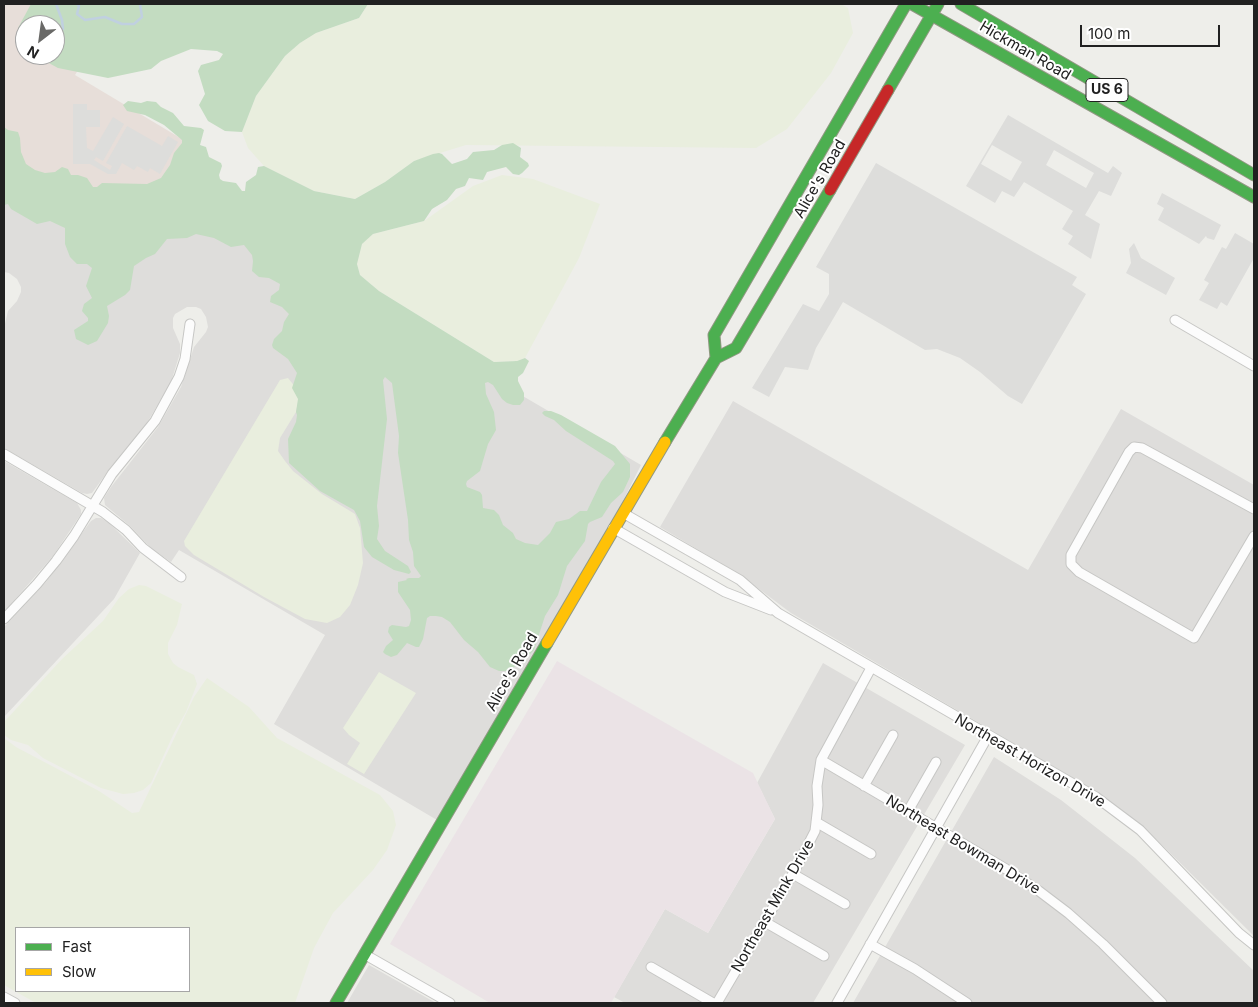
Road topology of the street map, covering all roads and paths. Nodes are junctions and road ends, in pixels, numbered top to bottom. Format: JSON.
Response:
{"nodes":[{"id":1,"x":906,"y":4,"type":"edge"},
{"id":2,"x":912,"y":4,"type":"edge"},
{"id":3,"x":938,"y":4,"type":"edge"},
{"id":4,"x":961,"y":4,"type":"edge"},
{"id":5,"x":932,"y":15,"type":"junction"},
{"id":6,"x":1254,"y":174,"type":"edge"},
{"id":7,"x":1254,"y":197,"type":"edge"},
{"id":8,"x":1175,"y":320,"type":"dead end"},
{"id":9,"x":190,"y":324,"type":"dead end"},
{"id":10,"x":716,"y":358,"type":"junction"},
{"id":11,"x":1254,"y":366,"type":"edge"},
{"id":12,"x":4,"y":454,"type":"edge"},
{"id":13,"x":93,"y":506,"type":"junction"},
{"id":14,"x":1254,"y":509,"type":"edge"},
{"id":15,"x":623,"y":513,"type":"junction"},
{"id":16,"x":613,"y":528,"type":"junction"},
{"id":17,"x":1254,"y":536,"type":"edge"},
{"id":18,"x":180,"y":577,"type":"dead end"},
{"id":19,"x":778,"y":613,"type":"junction"},
{"id":20,"x":4,"y":619,"type":"edge"},
{"id":21,"x":871,"y":668,"type":"junction"},
{"id":22,"x":894,"y":735,"type":"dead end"},
{"id":23,"x":988,"y":736,"type":"junction"},
{"id":24,"x":821,"y":760,"type":"junction"},
{"id":25,"x":936,"y":762,"type":"dead end"},
{"id":26,"x":864,"y":786,"type":"junction"},
{"id":27,"x":908,"y":811,"type":"junction"},
{"id":28,"x":816,"y":822,"type":"junction"},
{"id":29,"x":936,"y":828,"type":"junction"},
{"id":30,"x":871,"y":854,"type":"dead end"},
{"id":31,"x":793,"y":874,"type":"junction"},
{"id":32,"x":845,"y":904,"type":"dead end"},
{"id":33,"x":765,"y":922,"type":"junction"},
{"id":34,"x":870,"y":944,"type":"junction"},
{"id":35,"x":1254,"y":945,"type":"edge"},
{"id":36,"x":364,"y":954,"type":"junction"},
{"id":37,"x":824,"y":956,"type":"dead end"},
{"id":38,"x":651,"y":967,"type":"dead end"},
{"id":39,"x":4,"y":997,"type":"edge"},
{"id":40,"x":15,"y":1003,"type":"edge"},
{"id":41,"x":336,"y":1003,"type":"edge"},
{"id":42,"x":450,"y":1003,"type":"edge"},
{"id":43,"x":713,"y":1003,"type":"edge"},
{"id":44,"x":717,"y":1003,"type":"edge"},
{"id":45,"x":837,"y":1003,"type":"edge"},
{"id":46,"x":967,"y":1003,"type":"edge"},
{"id":47,"x":1162,"y":1003,"type":"edge"}],
"edges":[{"from":1,"to":10,"type":"main road","name":"Alice's Road"},
{"from":2,"to":5,"type":"main road","name":"Hickman Road","number":"US 6"},
{"from":3,"to":5,"type":"main road","name":"Alice's Road"},
{"from":4,"to":6,"type":"main road","name":"Hickman Road","number":"US 6"},
{"from":5,"to":7,"type":"main road","name":"Hickman Road","number":"US 6"},
{"from":5,"to":10,"type":"main road","name":"Alice's Road"},
{"from":8,"to":11,"type":"street"},
{"from":9,"to":13,"type":"street"},
{"from":10,"to":15,"type":"main road","name":"Alice's Road"},
{"from":12,"to":13,"type":"street"},
{"from":13,"to":18,"type":"street"},
{"from":13,"to":20,"type":"street"},
{"from":14,"to":17,"type":"street"},
{"from":15,"to":16,"type":"main road","name":"Alice's Road"},
{"from":15,"to":19,"type":"street","name":"Northeast Horizon Drive"},
{"from":16,"to":19,"type":"street","name":"Northeast Horizon Drive"},
{"from":16,"to":36,"type":"main road","name":"Alice's Road"},
{"from":19,"to":21,"type":"street","name":"Northeast Horizon Drive"},
{"from":21,"to":23,"type":"street","name":"Northeast Horizon Drive"},
{"from":21,"to":24,"type":"street","name":"Northeast Mink Drive"},
{"from":22,"to":26,"type":"street"},
{"from":23,"to":29,"type":"street"},
{"from":23,"to":35,"type":"street","name":"Northeast Horizon Drive"},
{"from":24,"to":26,"type":"street","name":"Northeast Bowman Drive"},
{"from":24,"to":28,"type":"street","name":"Northeast Mink Drive"},
{"from":25,"to":27,"type":"street"},
{"from":26,"to":27,"type":"street","name":"Northeast Bowman Drive"},
{"from":27,"to":29,"type":"street","name":"Northeast Bowman Drive"},
{"from":28,"to":30,"type":"street"},
{"from":28,"to":31,"type":"street","name":"Northeast Mink Drive"},
{"from":29,"to":34,"type":"street"},
{"from":29,"to":47,"type":"street","name":"Northeast Bowman Drive"},
{"from":31,"to":32,"type":"street"},
{"from":31,"to":33,"type":"street","name":"Northeast Mink Drive"},
{"from":33,"to":37,"type":"street"},
{"from":33,"to":44,"type":"street","name":"Northeast Mink Drive"},
{"from":34,"to":45,"type":"street"},
{"from":34,"to":46,"type":"street"},
{"from":36,"to":41,"type":"main road","name":"Alice's Road"},
{"from":36,"to":42,"type":"street"},
{"from":38,"to":43,"type":"street"},
{"from":39,"to":40,"type":"street"}]}
